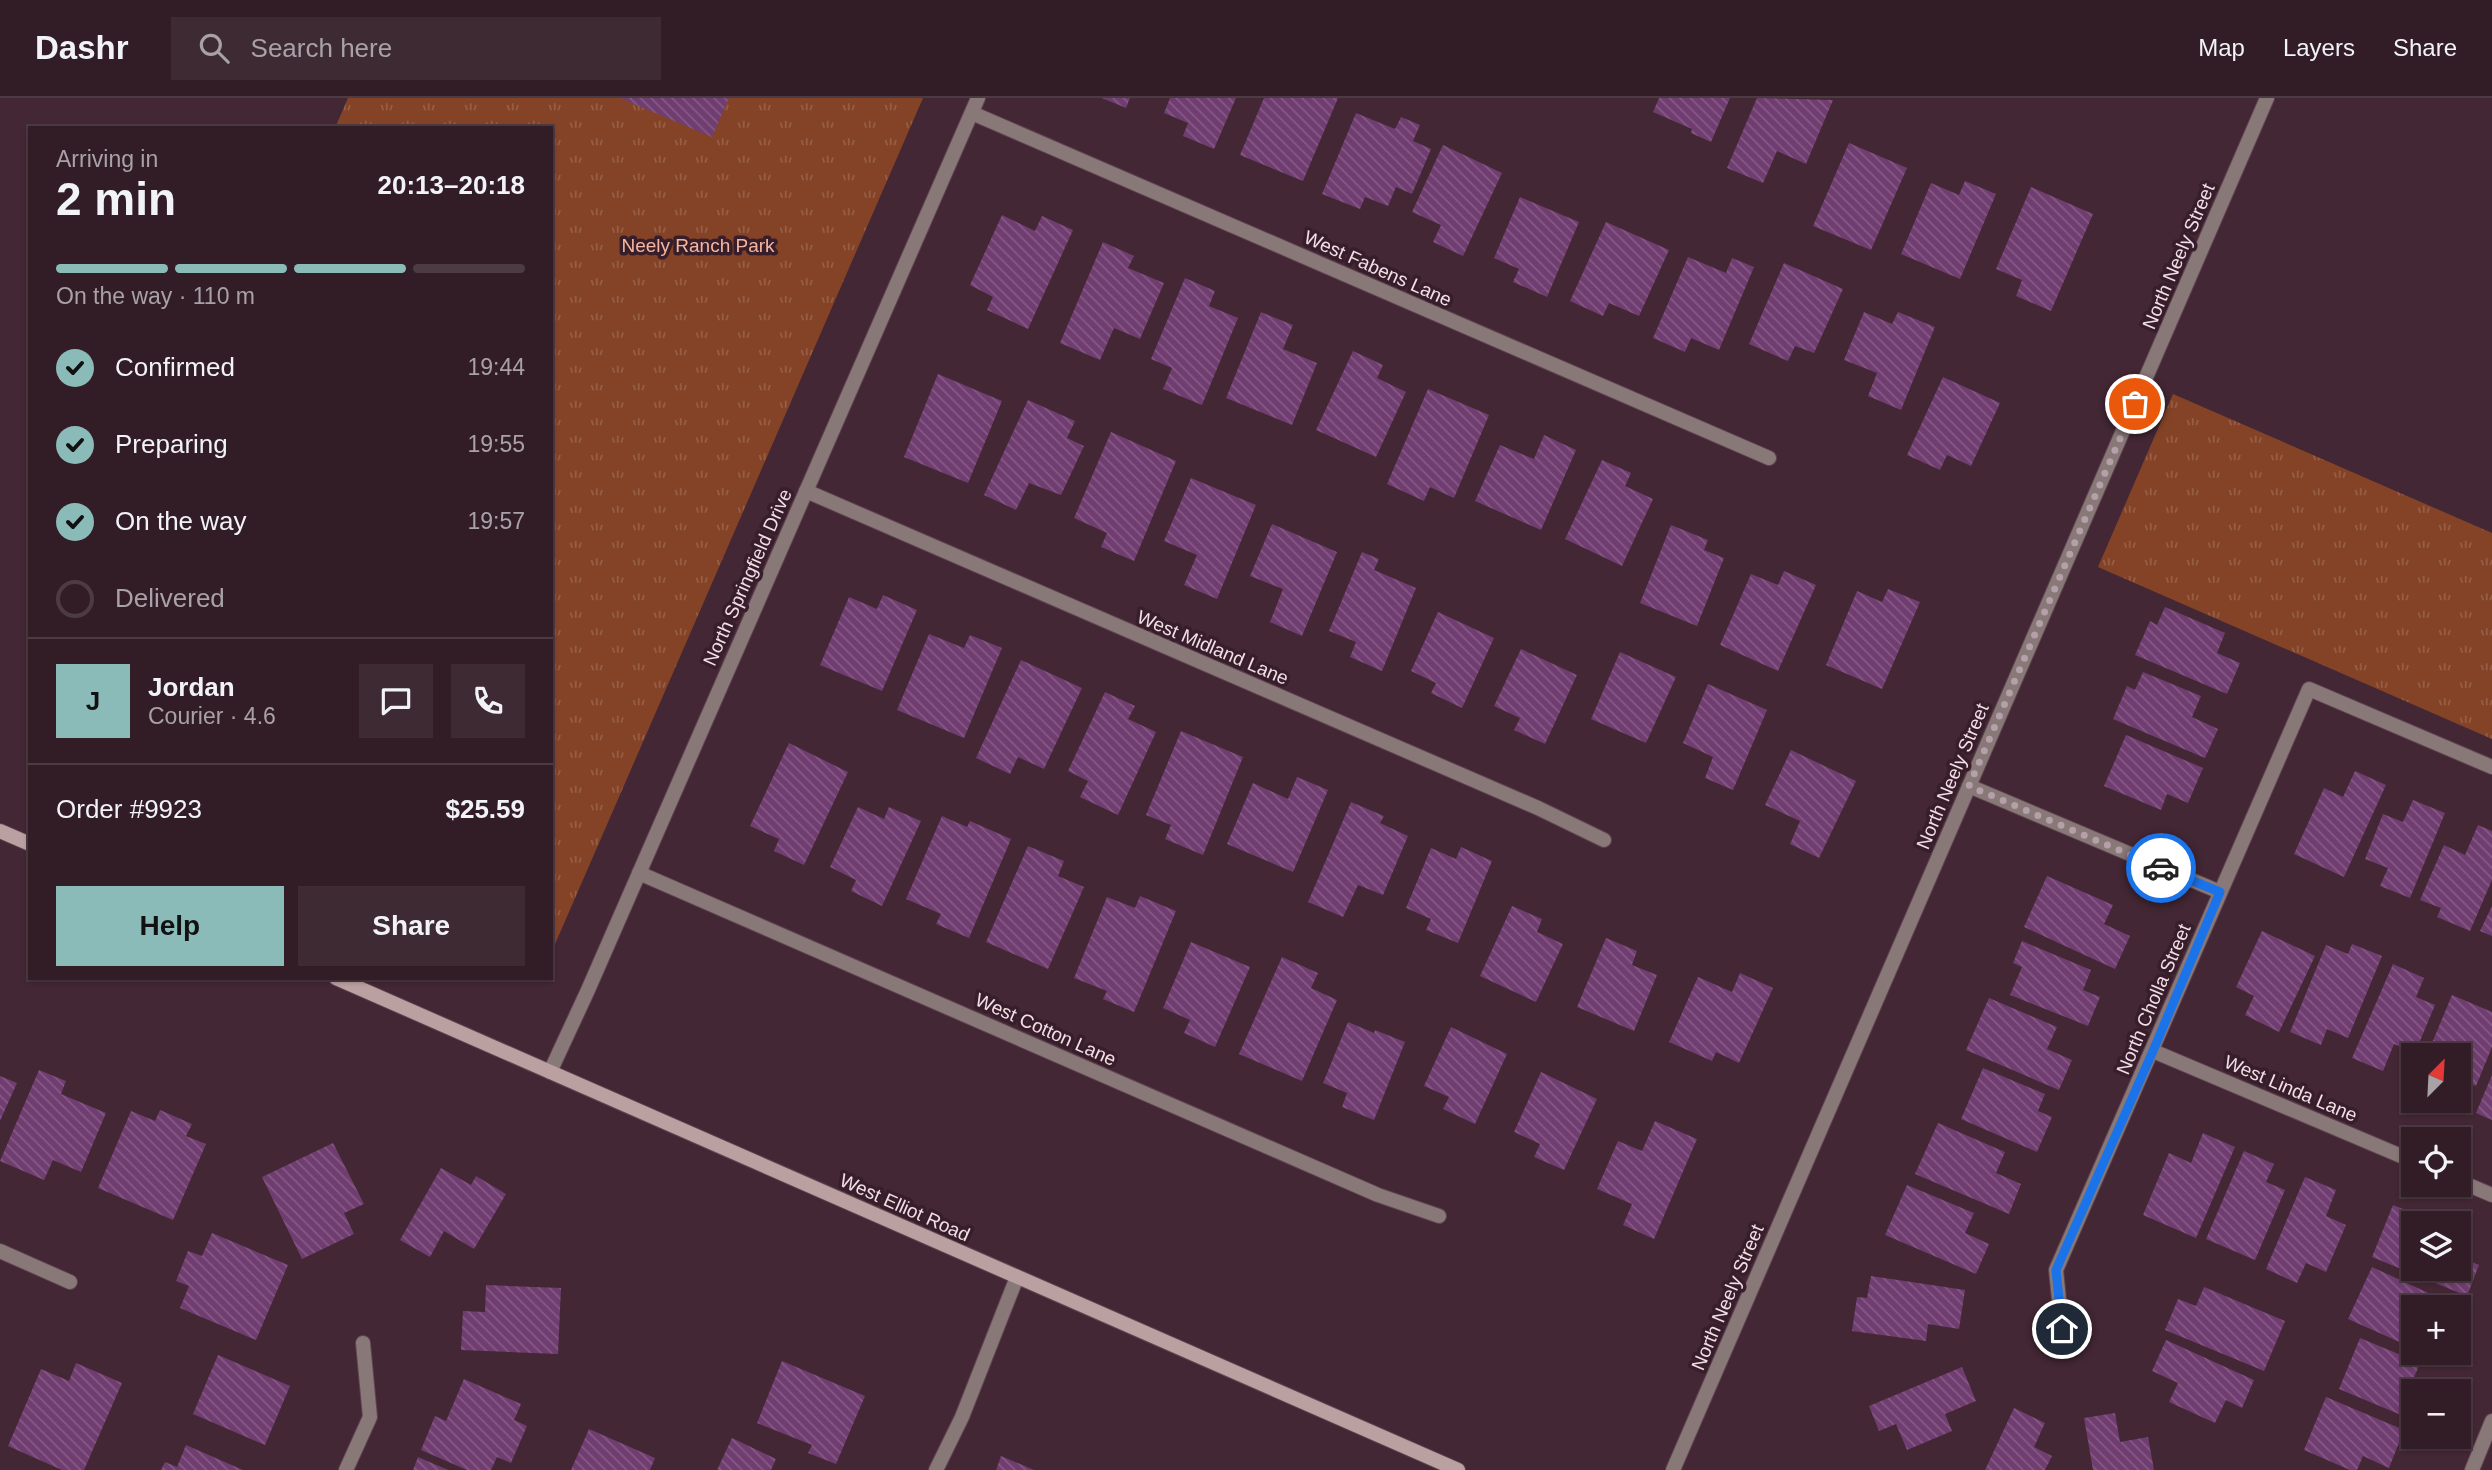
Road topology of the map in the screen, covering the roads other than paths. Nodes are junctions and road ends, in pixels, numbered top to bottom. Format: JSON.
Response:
{"nodes":[{"id":1,"x":978,"y":98,"type":"edge"},
{"id":2,"x":2267,"y":98,"type":"edge"},
{"id":3,"x":972,"y":113,"type":"junction"},
{"id":4,"x":1769,"y":458,"type":"dead end"},
{"id":5,"x":806,"y":491,"type":"junction"},
{"id":6,"x":2492,"y":767,"type":"edge"},
{"id":7,"x":1969,"y":786,"type":"junction"},
{"id":8,"x":0,"y":831,"type":"edge"},
{"id":9,"x":1604,"y":840,"type":"dead end"},
{"id":10,"x":28,"y":843,"type":"edge"},
{"id":11,"x":639,"y":873,"type":"junction"},
{"id":12,"x":2220,"y":892,"type":"junction"},
{"id":13,"x":342,"y":980,"type":"edge"},
{"id":14,"x":2153,"y":1051,"type":"junction"},
{"id":15,"x":550,"y":1072,"type":"junction"},
{"id":16,"x":2401,"y":1156,"type":"edge"},
{"id":17,"x":2471,"y":1186,"type":"edge"},
{"id":18,"x":2492,"y":1195,"type":"edge"},
{"id":19,"x":1439,"y":1216,"type":"dead end"},
{"id":20,"x":0,"y":1251,"type":"edge"},
{"id":21,"x":1017,"y":1277,"type":"junction"},
{"id":22,"x":70,"y":1282,"type":"dead end"},
{"id":23,"x":2062,"y":1329,"type":"dead end"},
{"id":24,"x":363,"y":1343,"type":"dead end"},
{"id":25,"x":2492,"y":1421,"type":"edge"},
{"id":26,"x":346,"y":1470,"type":"edge"},
{"id":27,"x":936,"y":1470,"type":"edge"},
{"id":28,"x":1458,"y":1470,"type":"edge"},
{"id":29,"x":1673,"y":1470,"type":"edge"},
{"id":30,"x":2472,"y":1470,"type":"edge"}],
"edges":[{"from":1,"to":3,"type":"street","name":"North Springfield Drive"},
{"from":2,"to":7,"type":"street","name":"North Neely Street"},
{"from":3,"to":4,"type":"street","name":"West Fabens Lane"},
{"from":3,"to":5,"type":"street","name":"North Springfield Drive"},
{"from":5,"to":9,"type":"street","name":"West Midland Lane"},
{"from":5,"to":11,"type":"street","name":"North Springfield Drive"},
{"from":6,"to":12,"type":"street","name":"North Cholla Street"},
{"from":7,"to":12,"type":"street"},
{"from":7,"to":29,"type":"street","name":"North Neely Street"},
{"from":8,"to":10,"type":"main road"},
{"from":11,"to":15,"type":"street","name":"North Springfield Drive"},
{"from":11,"to":19,"type":"street","name":"West Cotton Lane"},
{"from":12,"to":14,"type":"street","name":"North Cholla Street"},
{"from":13,"to":15,"type":"main road","name":"West Elliot Road"},
{"from":14,"to":16,"type":"street","name":"West Linda Lane"},
{"from":14,"to":23,"type":"street","name":"North Cholla Street"},
{"from":15,"to":21,"type":"main road","name":"West Elliot Road"},
{"from":17,"to":18,"type":"street"},
{"from":20,"to":22,"type":"street"},
{"from":21,"to":27,"type":"street"},
{"from":21,"to":28,"type":"main road","name":"West Elliot Road"},
{"from":24,"to":26,"type":"street"},
{"from":25,"to":30,"type":"street"}]}
